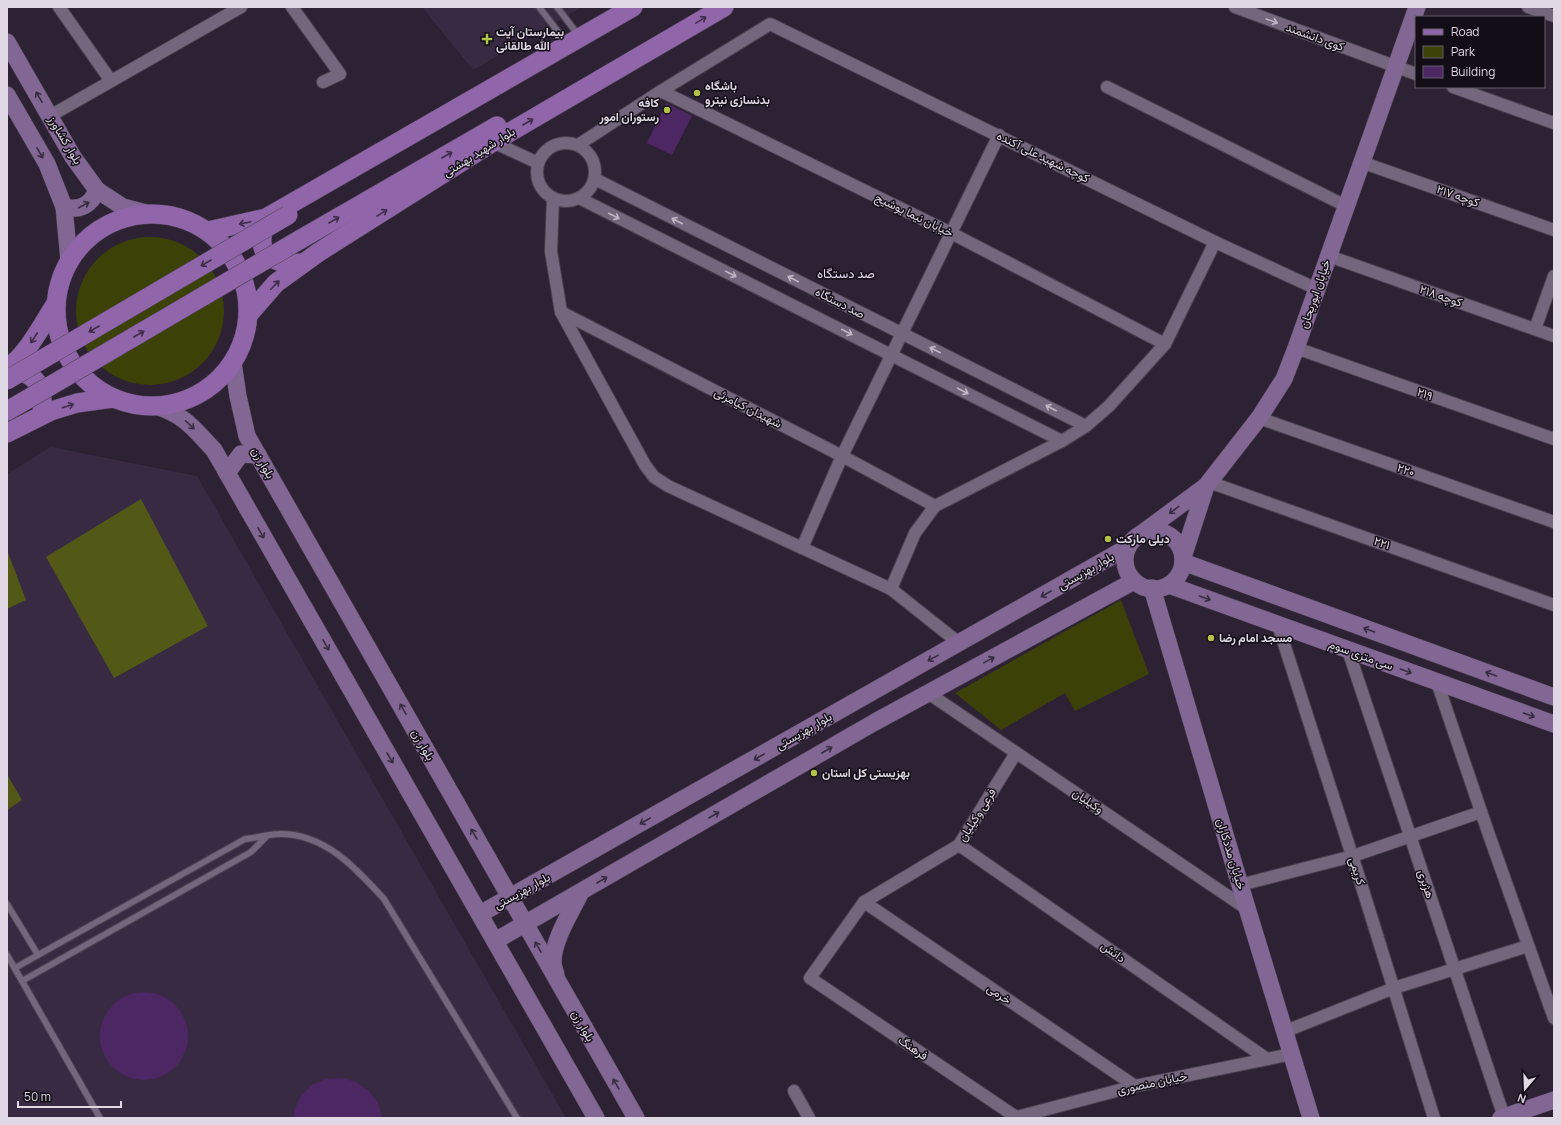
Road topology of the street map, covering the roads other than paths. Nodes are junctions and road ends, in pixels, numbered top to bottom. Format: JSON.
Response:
{"nodes":[{"id":1,"x":59,"y":7,"type":"edge"},
{"id":2,"x":241,"y":7,"type":"edge"},
{"id":3,"x":292,"y":7,"type":"edge"},
{"id":4,"x":539,"y":7,"type":"edge"},
{"id":5,"x":557,"y":7,"type":"edge"},
{"id":6,"x":633,"y":7,"type":"edge"},
{"id":7,"x":642,"y":7,"type":"edge"},
{"id":8,"x":724,"y":7,"type":"edge"},
{"id":9,"x":1235,"y":7,"type":"edge"},
{"id":10,"x":1417,"y":7,"type":"edge"},
{"id":11,"x":1528,"y":7,"type":"edge"},
{"id":12,"x":1554,"y":16,"type":"edge"},
{"id":13,"x":677,"y":34,"type":"junction"},
{"id":14,"x":574,"y":41,"type":"junction"},
{"id":15,"x":7,"y":42,"type":"edge"},
{"id":16,"x":1395,"y":66,"type":"junction"},
{"id":17,"x":1415,"y":74,"type":"edge"},
{"id":18,"x":111,"y":81,"type":"junction"},
{"id":19,"x":323,"y":82,"type":"dead end"},
{"id":20,"x":1107,"y":87,"type":"dead end"},
{"id":21,"x":1456,"y":88,"type":"edge"},
{"id":22,"x":661,"y":91,"type":"junction"},
{"id":23,"x":7,"y":95,"type":"edge"},
{"id":24,"x":50,"y":116,"type":"junction"},
{"id":25,"x":1554,"y":123,"type":"edge"},
{"id":26,"x":999,"y":135,"type":"junction"},
{"id":27,"x":493,"y":142,"type":"junction"},
{"id":28,"x":578,"y":145,"type":"junction"},
{"id":29,"x":1361,"y":162,"type":"junction"},
{"id":30,"x":538,"y":163,"type":"junction"},
{"id":31,"x":595,"y":179,"type":"junction"},
{"id":32,"x":97,"y":190,"type":"junction"},
{"id":33,"x":553,"y":198,"type":"junction"},
{"id":34,"x":579,"y":198,"type":"junction"},
{"id":35,"x":1346,"y":206,"type":"junction"},
{"id":36,"x":64,"y":207,"type":"junction"},
{"id":37,"x":146,"y":213,"type":"junction"},
{"id":38,"x":266,"y":218,"type":"junction"},
{"id":39,"x":1554,"y":230,"type":"edge"},
{"id":40,"x":208,"y":232,"type":"junction"},
{"id":41,"x":951,"y":233,"type":"junction"},
{"id":42,"x":1215,"y":242,"type":"junction"},
{"id":43,"x":1328,"y":256,"type":"junction"},
{"id":44,"x":69,"y":260,"type":"junction"},
{"id":45,"x":303,"y":263,"type":"junction"},
{"id":46,"x":1554,"y":276,"type":"edge"},
{"id":47,"x":1317,"y":289,"type":"junction"},
{"id":48,"x":55,"y":305,"type":"junction"},
{"id":49,"x":561,"y":312,"type":"junction"},
{"id":50,"x":249,"y":314,"type":"junction"},
{"id":51,"x":1535,"y":329,"type":"junction"},
{"id":52,"x":902,"y":334,"type":"junction"},
{"id":53,"x":1554,"y":336,"type":"edge"},
{"id":54,"x":1165,"y":344,"type":"junction"},
{"id":55,"x":1296,"y":348,"type":"junction"},
{"id":56,"x":892,"y":355,"type":"junction"},
{"id":57,"x":233,"y":363,"type":"junction"},
{"id":58,"x":7,"y":368,"type":"edge"},
{"id":59,"x":7,"y":380,"type":"edge"},
{"id":60,"x":113,"y":398,"type":"junction"},
{"id":61,"x":156,"y":406,"type":"junction"},
{"id":62,"x":14,"y":407,"type":"edge"},
{"id":63,"x":41,"y":416,"type":"junction"},
{"id":64,"x":1259,"y":418,"type":"junction"},
{"id":65,"x":1086,"y":426,"type":"junction"},
{"id":66,"x":7,"y":433,"type":"edge"},
{"id":67,"x":1554,"y":439,"type":"edge"},
{"id":68,"x":1062,"y":441,"type":"junction"},
{"id":69,"x":258,"y":455,"type":"junction"},
{"id":70,"x":842,"y":456,"type":"junction"},
{"id":71,"x":227,"y":473,"type":"junction"},
{"id":72,"x":1207,"y":484,"type":"junction"},
{"id":73,"x":935,"y":506,"type":"junction"},
{"id":74,"x":1554,"y":522,"type":"edge"},
{"id":75,"x":1141,"y":534,"type":"junction"},
{"id":76,"x":802,"y":548,"type":"junction"},
{"id":77,"x":1128,"y":548,"type":"junction"},
{"id":78,"x":1183,"y":560,"type":"junction"},
{"id":79,"x":1134,"y":581,"type":"junction"},
{"id":80,"x":1160,"y":587,"type":"junction"},
{"id":81,"x":891,"y":589,"type":"junction"},
{"id":82,"x":1554,"y":605,"type":"edge"},
{"id":83,"x":1278,"y":625,"type":"junction"},
{"id":84,"x":959,"y":643,"type":"junction"},
{"id":85,"x":1348,"y":650,"type":"junction"},
{"id":86,"x":1438,"y":682,"type":"junction"},
{"id":87,"x":928,"y":693,"type":"junction"},
{"id":88,"x":864,"y":697,"type":"junction"},
{"id":89,"x":1554,"y":697,"type":"edge"},
{"id":90,"x":875,"y":722,"type":"junction"},
{"id":91,"x":1554,"y":724,"type":"edge"},
{"id":92,"x":1016,"y":753,"type":"junction"},
{"id":93,"x":1481,"y":812,"type":"junction"},
{"id":94,"x":1410,"y":836,"type":"junction"},
{"id":95,"x":266,"y":837,"type":"junction"},
{"id":96,"x":959,"y":845,"type":"junction"},
{"id":97,"x":1353,"y":856,"type":"junction"},
{"id":98,"x":1240,"y":885,"type":"junction"},
{"id":99,"x":581,"y":892,"type":"junction"},
{"id":100,"x":510,"y":898,"type":"junction"},
{"id":101,"x":864,"y":902,"type":"junction"},
{"id":102,"x":7,"y":904,"type":"edge"},
{"id":103,"x":1248,"y":909,"type":"junction"},
{"id":104,"x":480,"y":914,"type":"junction"},
{"id":105,"x":525,"y":925,"type":"junction"},
{"id":106,"x":495,"y":941,"type":"junction"},
{"id":107,"x":1528,"y":946,"type":"junction"},
{"id":108,"x":7,"y":955,"type":"edge"},
{"id":109,"x":38,"y":956,"type":"junction"},
{"id":110,"x":15,"y":968,"type":"junction"},
{"id":111,"x":1454,"y":969,"type":"junction"},
{"id":112,"x":22,"y":981,"type":"junction"},
{"id":113,"x":558,"y":983,"type":"junction"},
{"id":114,"x":1394,"y":988,"type":"junction"},
{"id":115,"x":1554,"y":1018,"type":"edge"},
{"id":116,"x":1286,"y":1031,"type":"junction"},
{"id":117,"x":1292,"y":1054,"type":"junction"},
{"id":118,"x":1267,"y":1059,"type":"junction"},
{"id":119,"x":1135,"y":1086,"type":"junction"},
{"id":120,"x":794,"y":1091,"type":"dead end"},
{"id":121,"x":1554,"y":1100,"type":"edge"},
{"id":122,"x":1015,"y":1117,"type":"edge"},
{"id":123,"x":1502,"y":1117,"type":"edge"},
{"id":124,"x":100,"y":1118,"type":"edge"},
{"id":125,"x":517,"y":1118,"type":"edge"},
{"id":126,"x":596,"y":1118,"type":"edge"},
{"id":127,"x":636,"y":1118,"type":"edge"},
{"id":128,"x":809,"y":1118,"type":"edge"},
{"id":129,"x":1311,"y":1118,"type":"edge"},
{"id":130,"x":1434,"y":1118,"type":"edge"}],
"edges":[{"from":1,"to":18,"type":"street"},
{"from":2,"to":18,"type":"street"},
{"from":3,"to":19,"type":"street"},
{"from":4,"to":14,"type":"lane"},
{"from":5,"to":14,"type":"lane"},
{"from":6,"to":14,"type":"main road"},
{"from":7,"to":59,"type":"main road","one_way":true,"bridge":true},
{"from":13,"to":8,"type":"main road","name":"بلوار شهید بهشتی","one_way":true},
{"from":9,"to":16,"type":"street","name":"کوی دانشمند","one_way":true},
{"from":10,"to":16,"type":"main road","name":"خیابان ابوریحان"},
{"from":11,"to":12,"type":"street"},
{"from":27,"to":13,"type":"main road","name":"بلوار شهید بهشتی","one_way":true},
{"from":62,"to":13,"type":"main road","one_way":true,"bridge":true},
{"from":14,"to":38,"type":"main road"},
{"from":24,"to":15,"type":"main road","name":"بلوار کشاورز","one_way":true},
{"from":16,"to":17,"type":"street","name":"کوی دانشمند"},
{"from":16,"to":29,"type":"main road","name":"خیابان ابوریحان"},
{"from":18,"to":24,"type":"street"},
{"from":20,"to":35,"type":"street"},
{"from":21,"to":25,"type":"street"},
{"from":22,"to":26,"type":"street","name":"کوچه شهید علی آکنده"},
{"from":22,"to":28,"type":"street"},
{"from":22,"to":41,"type":"street","name":"خیابان نیما یوشیج"},
{"from":23,"to":36,"type":"main road","one_way":true},
{"from":24,"to":32,"type":"main road","name":"بلوار کشاورز"},
{"from":26,"to":41,"type":"street"},
{"from":26,"to":42,"type":"street","name":"کوچه شهید علی آکنده"},
{"from":27,"to":30,"type":"street"},
{"from":45,"to":27,"type":"main road","name":"بلوار شهید بهشتی","one_way":true},
{"from":28,"to":30,"type":"street"},
{"from":28,"to":31,"type":"street"},
{"from":29,"to":35,"type":"main road","name":"خیابان ابوریحان"},
{"from":29,"to":39,"type":"street","name":"کوچه ۲۱۷"},
{"from":30,"to":33,"type":"street"},
{"from":31,"to":34,"type":"street"},
{"from":52,"to":31,"type":"street","name":"صد دستگاه","one_way":true},
{"from":36,"to":32,"type":"main road","one_way":true},
{"from":32,"to":37,"type":"main road","name":"بلوار کشاورز"},
{"from":33,"to":34,"type":"street"},
{"from":33,"to":49,"type":"street"},
{"from":34,"to":56,"type":"street","name":"صد دستگاه","one_way":true},
{"from":35,"to":43,"type":"main road","name":"خیابان ابوریحان"},
{"from":36,"to":44,"type":"main road"},
{"from":37,"to":40,"type":"main road"},
{"from":37,"to":44,"type":"main road"},
{"from":38,"to":40,"type":"main road","one_way":true},
{"from":38,"to":45,"type":"main road"},
{"from":40,"to":50,"type":"main road"},
{"from":41,"to":52,"type":"street"},
{"from":41,"to":54,"type":"street","name":"خیابان نیما یوشیج"},
{"from":42,"to":47,"type":"street","name":"کوچه شهید علی آکنده"},
{"from":42,"to":54,"type":"street"},
{"from":43,"to":47,"type":"main road","name":"خیابان ابوریحان"},
{"from":43,"to":51,"type":"street","name":"کوچه ۲۱۸"},
{"from":44,"to":48,"type":"main road"},
{"from":50,"to":45,"type":"main road","name":"بلوار شهید بهشتی","one_way":true},
{"from":46,"to":51,"type":"street"},
{"from":47,"to":55,"type":"main road","name":"خیابان ابوریحان"},
{"from":48,"to":58,"type":"main road","one_way":true},
{"from":48,"to":60,"type":"main road"},
{"from":49,"to":70,"type":"street","name":"شهیدان کیامرثی"},
{"from":49,"to":76,"type":"street"},
{"from":50,"to":57,"type":"main road"},
{"from":51,"to":53,"type":"street","name":"کوچه ۲۱۸"},
{"from":52,"to":56,"type":"street"},
{"from":65,"to":52,"type":"street","name":"صد دستگاه","one_way":true},
{"from":54,"to":65,"type":"street"},
{"from":55,"to":64,"type":"main road","name":"خیابان ابوریحان"},
{"from":55,"to":67,"type":"street","name":"۲۱۹"},
{"from":56,"to":68,"type":"street","name":"صد دستگاه","one_way":true},
{"from":56,"to":70,"type":"street"},
{"from":57,"to":61,"type":"main road"},
{"from":57,"to":69,"type":"main road","name":"بلوار زن"},
{"from":58,"to":63,"type":"main road"},
{"from":60,"to":61,"type":"main road"},
{"from":63,"to":60,"type":"main road","one_way":true},
{"from":61,"to":71,"type":"main road","one_way":true},
{"from":63,"to":66,"type":"main road"},
{"from":64,"to":72,"type":"main road","name":"خیابان ابوریحان"},
{"from":64,"to":74,"type":"street","name":"۲۲۰"},
{"from":65,"to":68,"type":"street"},
{"from":68,"to":73,"type":"street"},
{"from":69,"to":71,"type":"main road"},
{"from":100,"to":69,"type":"main road","name":"بلوار زن","one_way":true},
{"from":70,"to":73,"type":"street","name":"شهیدان کیامرثی"},
{"from":70,"to":76,"type":"street"},
{"from":71,"to":104,"type":"main road","one_way":true},
{"from":72,"to":75,"type":"main road","name":"خیابان ابوریحان","one_way":true},
{"from":72,"to":78,"type":"main road"},
{"from":72,"to":82,"type":"street","name":"۲۲۱"},
{"from":73,"to":81,"type":"street"},
{"from":75,"to":77,"type":"main road"},
{"from":75,"to":78,"type":"main road"},
{"from":76,"to":81,"type":"street"},
{"from":77,"to":79,"type":"main road"},
{"from":77,"to":84,"type":"main road","name":"بلوار بهزیستی","one_way":true},
{"from":78,"to":80,"type":"main road"},
{"from":89,"to":78,"type":"main road","one_way":true},
{"from":79,"to":80,"type":"main road"},
{"from":87,"to":79,"type":"main road","one_way":true},
{"from":80,"to":83,"type":"main road","name":"سی متری سوم","one_way":true},
{"from":80,"to":98,"type":"main road","name":"خیابان مددکاران"},
{"from":81,"to":84,"type":"street"},
{"from":83,"to":85,"type":"main road","name":"سی متری سوم"},
{"from":83,"to":97,"type":"street","name":"کریمی"},
{"from":84,"to":88,"type":"main road","name":"بلوار بهزیستی","one_way":true},
{"from":85,"to":86,"type":"main road","name":"سی متری سوم","one_way":true},
{"from":85,"to":94,"type":"street","name":"هژبری"},
{"from":86,"to":91,"type":"main road","name":"سی متری سوم","one_way":true},
{"from":86,"to":93,"type":"street"},
{"from":87,"to":90,"type":"main road"},
{"from":87,"to":92,"type":"street","name":"وکیلیان"},
{"from":88,"to":90,"type":"main road"},
{"from":88,"to":100,"type":"main road","name":"بلوار بهزیستی","one_way":true},
{"from":99,"to":90,"type":"main road","one_way":true},
{"from":92,"to":96,"type":"street","name":"فرعی وکیلیان"},
{"from":92,"to":103,"type":"street","name":"وکیلیان"},
{"from":93,"to":94,"type":"street"},
{"from":93,"to":107,"type":"street"},
{"from":94,"to":97,"type":"street"},
{"from":94,"to":111,"type":"street","name":"هژبری"},
{"from":95,"to":109,"type":"lane"},
{"from":95,"to":112,"type":"lane"},
{"from":95,"to":125,"type":"lane"},
{"from":96,"to":101,"type":"street","name":"فرعی وکیلیان"},
{"from":96,"to":118,"type":"street","name":"دانش"},
{"from":97,"to":98,"type":"street"},
{"from":97,"to":114,"type":"street","name":"کریمی"},
{"from":98,"to":103,"type":"main road","name":"خیابان مددکاران"},
{"from":99,"to":105,"type":"main road"},
{"from":99,"to":113,"type":"main road"},
{"from":100,"to":104,"type":"main road","name":"بلوار بهزیستی"},
{"from":100,"to":105,"type":"main road","name":"بلوار زن"},
{"from":101,"to":119,"type":"street","name":"خرمی"},
{"from":101,"to":122,"type":"street","name":"فرهنگ"},
{"from":102,"to":109,"type":"lane"},
{"from":103,"to":116,"type":"main road","name":"خیابان مددکاران"},
{"from":104,"to":106,"type":"main road"},
{"from":105,"to":106,"type":"main road"},
{"from":113,"to":105,"type":"main road","name":"بلوار زن","one_way":true},
{"from":106,"to":126,"type":"main road"},
{"from":107,"to":111,"type":"street"},
{"from":107,"to":115,"type":"street"},
{"from":108,"to":110,"type":"lane"},
{"from":109,"to":110,"type":"lane"},
{"from":110,"to":112,"type":"lane"},
{"from":111,"to":114,"type":"street"},
{"from":111,"to":123,"type":"street","name":"هژبری"},
{"from":112,"to":124,"type":"lane"},
{"from":127,"to":113,"type":"main road","name":"بلوار زن","one_way":true},
{"from":114,"to":116,"type":"street"},
{"from":114,"to":130,"type":"street","name":"کریمی"},
{"from":116,"to":117,"type":"main road","name":"خیابان مددکاران"},
{"from":117,"to":118,"type":"street","name":"خیابان منصوری"},
{"from":117,"to":129,"type":"main road","name":"خیابان مددکاران"},
{"from":118,"to":119,"type":"street","name":"خیابان منصوری"},
{"from":119,"to":122,"type":"street","name":"خیابان منصوری"},
{"from":120,"to":128,"type":"street"},
{"from":121,"to":123,"type":"main road"}]}
